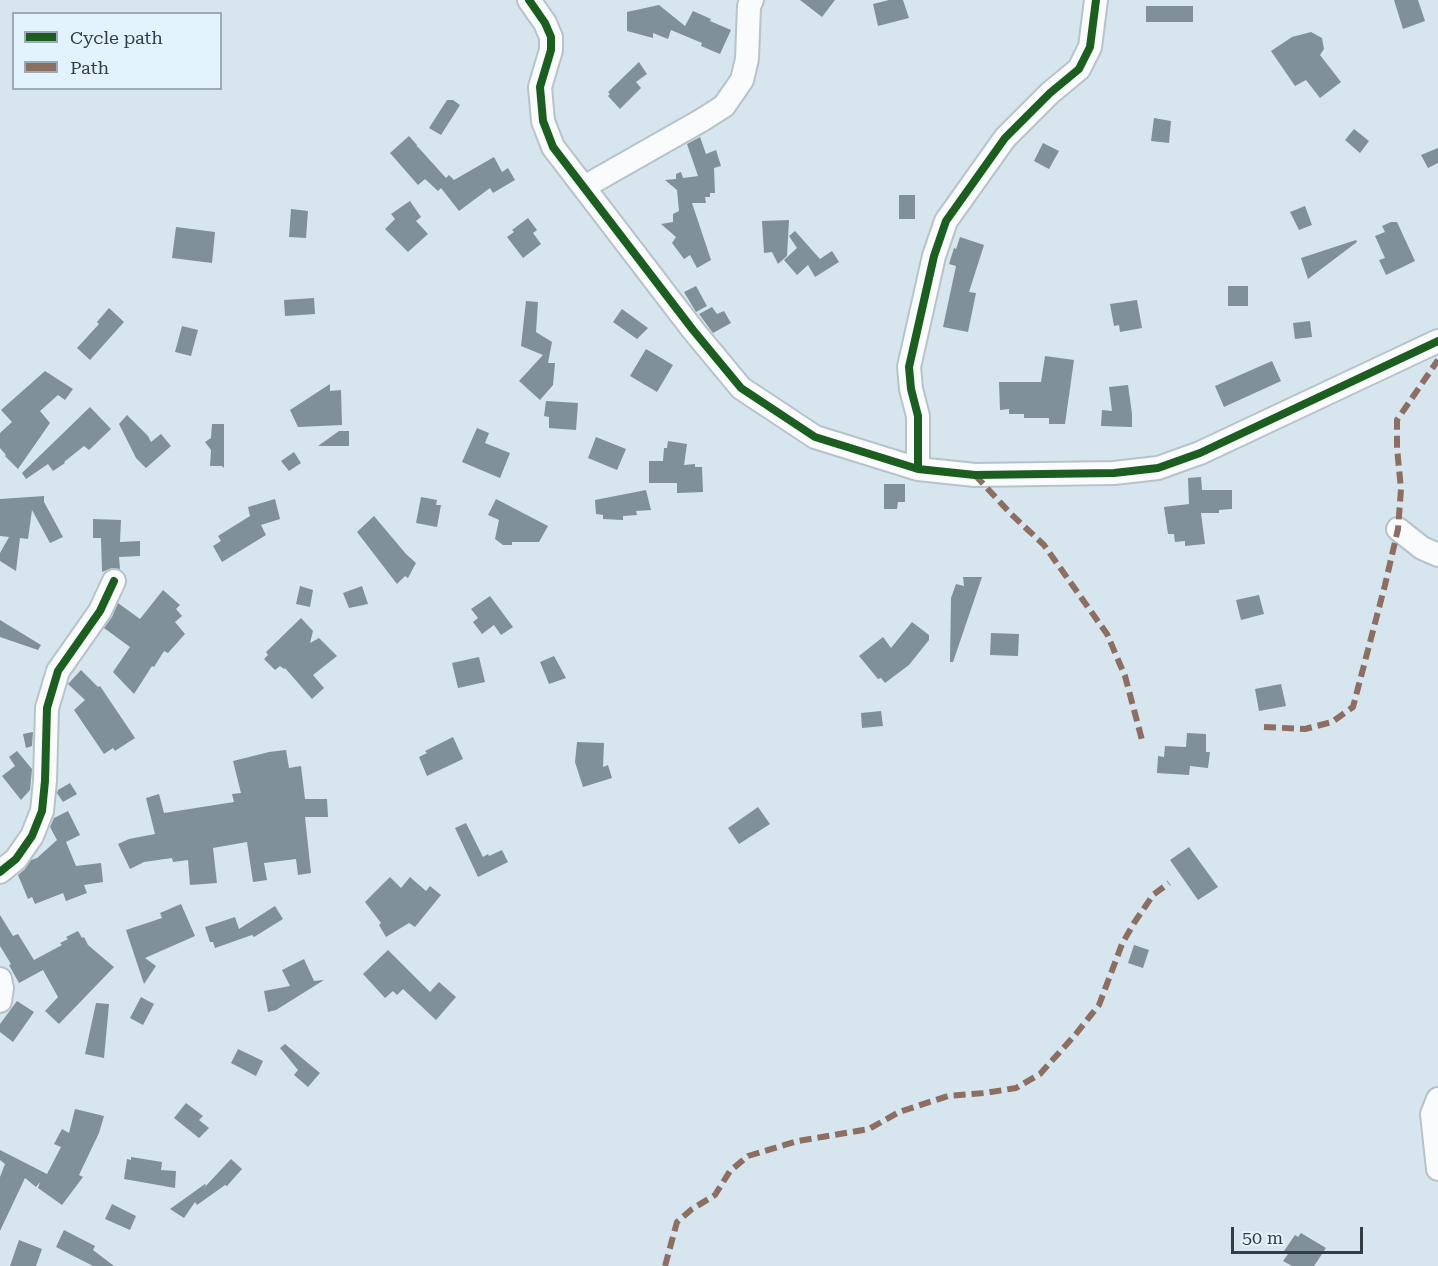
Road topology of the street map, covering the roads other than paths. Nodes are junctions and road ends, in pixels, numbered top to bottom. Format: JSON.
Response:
{"nodes":[{"id":1,"x":529,"y":0,"type":"edge"},
{"id":2,"x":752,"y":0,"type":"edge"},
{"id":3,"x":1096,"y":0,"type":"edge"},
{"id":4,"x":584,"y":187,"type":"junction"},
{"id":5,"x":1438,"y":341,"type":"edge"},
{"id":6,"x":918,"y":469,"type":"junction"},
{"id":7,"x":1398,"y":529,"type":"dead end"},
{"id":8,"x":1438,"y":555,"type":"edge"},
{"id":9,"x":114,"y":581,"type":"dead end"},
{"id":10,"x":0,"y":872,"type":"edge"},
{"id":11,"x":0,"y":979,"type":"edge"},
{"id":12,"x":0,"y":1001,"type":"edge"},
{"id":13,"x":1438,"y":1099,"type":"edge"},
{"id":14,"x":1438,"y":1169,"type":"edge"}],
"edges":[{"from":1,"to":4,"type":"street"},
{"from":2,"to":4,"type":"street"},
{"from":3,"to":6,"type":"street"},
{"from":4,"to":6,"type":"street"},
{"from":5,"to":6,"type":"street"},
{"from":7,"to":8,"type":"street"},
{"from":9,"to":10,"type":"street"},
{"from":11,"to":12,"type":"street"},
{"from":13,"to":14,"type":"street"}]}
